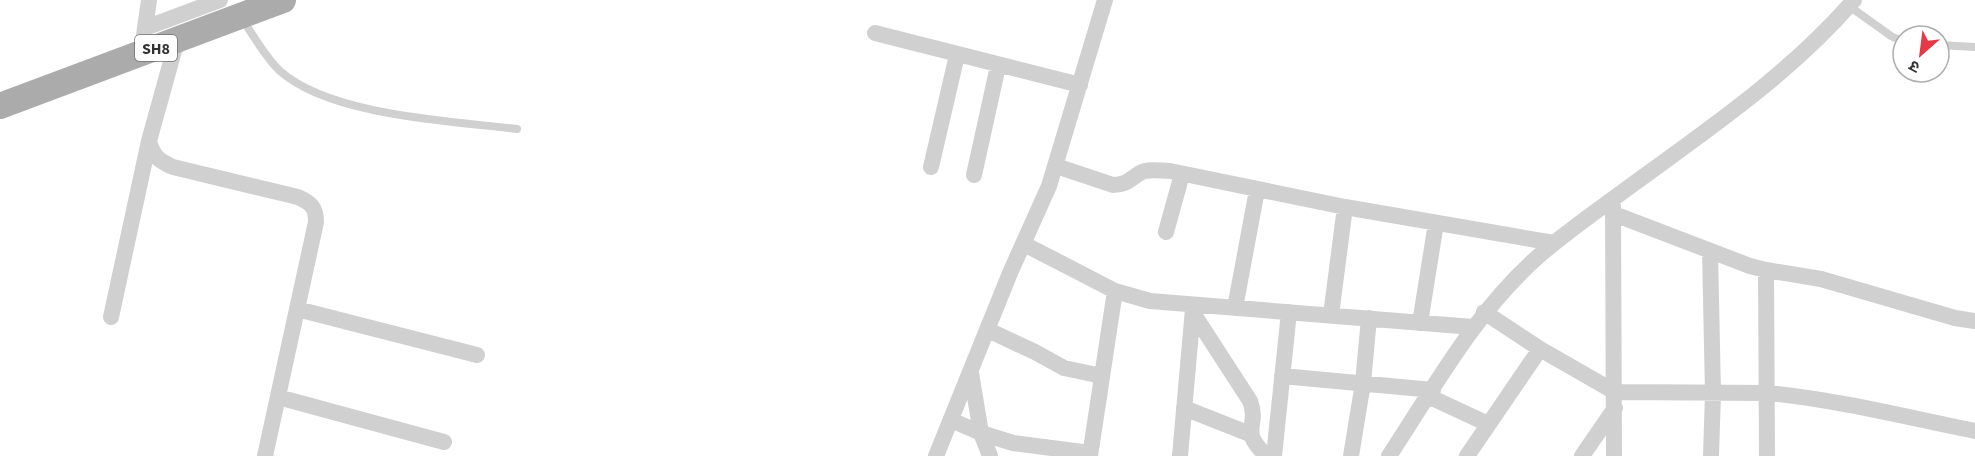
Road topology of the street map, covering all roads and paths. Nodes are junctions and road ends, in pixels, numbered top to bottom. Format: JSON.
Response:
{"nodes":[{"id":1,"x":148,"y":0,"type":"edge"},
{"id":2,"x":220,"y":0,"type":"edge"},
{"id":3,"x":283,"y":0,"type":"edge"},
{"id":4,"x":1105,"y":0,"type":"edge"},
{"id":5,"x":1852,"y":3,"type":"edge"},
{"id":6,"x":240,"y":16,"type":"junction"},
{"id":7,"x":145,"y":28,"type":"junction"},
{"id":8,"x":875,"y":33,"type":"dead end"},
{"id":9,"x":1891,"y":36,"type":"edge"},
{"id":10,"x":177,"y":40,"type":"junction"},
{"id":11,"x":1951,"y":46,"type":"edge"},
{"id":12,"x":1975,"y":47,"type":"edge"},
{"id":13,"x":140,"y":54,"type":"junction"},
{"id":14,"x":957,"y":55,"type":"junction"},
{"id":15,"x":998,"y":66,"type":"junction"},
{"id":16,"x":1080,"y":85,"type":"junction"},
{"id":17,"x":28,"y":95,"type":"junction"},
{"id":18,"x":0,"y":97,"type":"edge"},
{"id":19,"x":0,"y":106,"type":"edge"},
{"id":20,"x":518,"y":129,"type":"dead end"},
{"id":21,"x":148,"y":141,"type":"junction"},
{"id":22,"x":1056,"y":166,"type":"junction"},
{"id":23,"x":931,"y":167,"type":"dead end"},
{"id":24,"x":1182,"y":174,"type":"junction"},
{"id":25,"x":974,"y":175,"type":"dead end"},
{"id":26,"x":1257,"y":190,"type":"junction"},
{"id":27,"x":1613,"y":206,"type":"junction"},
{"id":28,"x":1345,"y":207,"type":"junction"},
{"id":29,"x":1436,"y":223,"type":"junction"},
{"id":30,"x":1166,"y":232,"type":"dead end"},
{"id":31,"x":1554,"y":243,"type":"junction"},
{"id":32,"x":1023,"y":244,"type":"junction"},
{"id":33,"x":1710,"y":251,"type":"junction"},
{"id":34,"x":1766,"y":270,"type":"junction"},
{"id":35,"x":1115,"y":291,"type":"junction"},
{"id":36,"x":1235,"y":308,"type":"junction"},
{"id":37,"x":297,"y":309,"type":"junction"},
{"id":38,"x":1193,"y":309,"type":"junction"},
{"id":39,"x":1289,"y":312,"type":"junction"},
{"id":40,"x":1484,"y":312,"type":"junction"},
{"id":41,"x":1331,"y":315,"type":"junction"},
{"id":42,"x":111,"y":317,"type":"dead end"},
{"id":43,"x":1369,"y":318,"type":"junction"},
{"id":44,"x":1975,"y":321,"type":"edge"},
{"id":45,"x":1420,"y":322,"type":"junction"},
{"id":46,"x":1473,"y":327,"type":"junction"},
{"id":47,"x":988,"y":330,"type":"junction"},
{"id":48,"x":1540,"y":349,"type":"junction"},
{"id":49,"x":477,"y":355,"type":"dead end"},
{"id":50,"x":970,"y":371,"type":"junction"},
{"id":51,"x":1102,"y":376,"type":"junction"},
{"id":52,"x":1282,"y":376,"type":"junction"},
{"id":53,"x":1363,"y":383,"type":"junction"},
{"id":54,"x":1431,"y":393,"type":"junction"},
{"id":55,"x":1713,"y":393,"type":"junction"},
{"id":56,"x":1768,"y":393,"type":"junction"},
{"id":57,"x":278,"y":397,"type":"junction"},
{"id":58,"x":1615,"y":400,"type":"junction"},
{"id":59,"x":1184,"y":408,"type":"junction"},
{"id":60,"x":951,"y":420,"type":"junction"},
{"id":61,"x":1488,"y":424,"type":"junction"},
{"id":62,"x":1975,"y":431,"type":"edge"},
{"id":63,"x":981,"y":433,"type":"junction"},
{"id":64,"x":1250,"y":434,"type":"junction"},
{"id":65,"x":444,"y":442,"type":"dead end"},
{"id":66,"x":1090,"y":454,"type":"edge"},
{"id":67,"x":265,"y":456,"type":"edge"},
{"id":68,"x":936,"y":456,"type":"edge"},
{"id":69,"x":990,"y":456,"type":"edge"},
{"id":70,"x":1180,"y":456,"type":"edge"},
{"id":71,"x":1267,"y":456,"type":"edge"},
{"id":72,"x":1274,"y":456,"type":"edge"},
{"id":73,"x":1351,"y":456,"type":"edge"},
{"id":74,"x":1389,"y":456,"type":"edge"},
{"id":75,"x":1467,"y":456,"type":"edge"},
{"id":76,"x":1582,"y":456,"type":"edge"},
{"id":77,"x":1614,"y":456,"type":"edge"},
{"id":78,"x":1711,"y":456,"type":"edge"},
{"id":79,"x":1767,"y":456,"type":"edge"}],
"edges":[{"from":1,"to":7,"type":"street"},
{"from":2,"to":7,"type":"street"},
{"from":3,"to":6,"type":"main road","number":"SH8"},
{"from":4,"to":16,"type":"street"},
{"from":5,"to":9,"type":"lane"},
{"from":5,"to":27,"type":"street"},
{"from":6,"to":10,"type":"main road","number":"SH8"},
{"from":6,"to":20,"type":"lane"},
{"from":7,"to":13,"type":"street"},
{"from":8,"to":14,"type":"street"},
{"from":10,"to":13,"type":"main road","number":"SH8"},
{"from":10,"to":21,"type":"street"},
{"from":11,"to":12,"type":"lane"},
{"from":13,"to":17,"type":"main road","number":"SH8"},
{"from":14,"to":15,"type":"street"},
{"from":14,"to":23,"type":"street"},
{"from":15,"to":16,"type":"street"},
{"from":15,"to":25,"type":"street"},
{"from":16,"to":22,"type":"street"},
{"from":17,"to":18,"type":"main road"},
{"from":17,"to":19,"type":"main road","number":"SH8"},
{"from":21,"to":37,"type":"street"},
{"from":21,"to":42,"type":"street"},
{"from":22,"to":24,"type":"street"},
{"from":22,"to":32,"type":"street"},
{"from":24,"to":26,"type":"street"},
{"from":24,"to":30,"type":"street"},
{"from":26,"to":28,"type":"street"},
{"from":26,"to":36,"type":"street"},
{"from":27,"to":31,"type":"street"},
{"from":27,"to":33,"type":"street"},
{"from":27,"to":58,"type":"street"},
{"from":28,"to":29,"type":"street"},
{"from":28,"to":41,"type":"street"},
{"from":29,"to":31,"type":"street"},
{"from":29,"to":45,"type":"street"},
{"from":31,"to":40,"type":"street"},
{"from":32,"to":35,"type":"street"},
{"from":32,"to":47,"type":"street"},
{"from":33,"to":34,"type":"street"},
{"from":33,"to":55,"type":"street"},
{"from":34,"to":44,"type":"street"},
{"from":34,"to":56,"type":"street"},
{"from":35,"to":38,"type":"street"},
{"from":35,"to":51,"type":"street"},
{"from":36,"to":38,"type":"street"},
{"from":36,"to":39,"type":"street"},
{"from":37,"to":49,"type":"street"},
{"from":37,"to":57,"type":"street"},
{"from":38,"to":59,"type":"street"},
{"from":38,"to":64,"type":"street"},
{"from":39,"to":41,"type":"street"},
{"from":39,"to":52,"type":"street"},
{"from":40,"to":46,"type":"street"},
{"from":40,"to":48,"type":"street"},
{"from":41,"to":43,"type":"street"},
{"from":43,"to":45,"type":"street"},
{"from":43,"to":53,"type":"street"},
{"from":45,"to":46,"type":"street"},
{"from":46,"to":54,"type":"street"},
{"from":47,"to":50,"type":"street"},
{"from":47,"to":51,"type":"street"},
{"from":48,"to":58,"type":"street"},
{"from":48,"to":61,"type":"street"},
{"from":50,"to":60,"type":"street"},
{"from":50,"to":63,"type":"street"},
{"from":51,"to":66,"type":"street"},
{"from":52,"to":53,"type":"street"},
{"from":52,"to":72,"type":"street"},
{"from":53,"to":54,"type":"street"},
{"from":53,"to":73,"type":"street"},
{"from":54,"to":61,"type":"street"},
{"from":54,"to":74,"type":"street"},
{"from":55,"to":56,"type":"street"},
{"from":55,"to":58,"type":"street"},
{"from":55,"to":78,"type":"street"},
{"from":56,"to":62,"type":"street"},
{"from":56,"to":79,"type":"street"},
{"from":57,"to":65,"type":"street"},
{"from":57,"to":67,"type":"street"},
{"from":58,"to":76,"type":"street"},
{"from":58,"to":77,"type":"street"},
{"from":59,"to":64,"type":"street"},
{"from":59,"to":70,"type":"street"},
{"from":60,"to":63,"type":"street"},
{"from":60,"to":68,"type":"street"},
{"from":61,"to":75,"type":"street"},
{"from":63,"to":66,"type":"street"},
{"from":63,"to":69,"type":"street"},
{"from":64,"to":71,"type":"street"}]}
